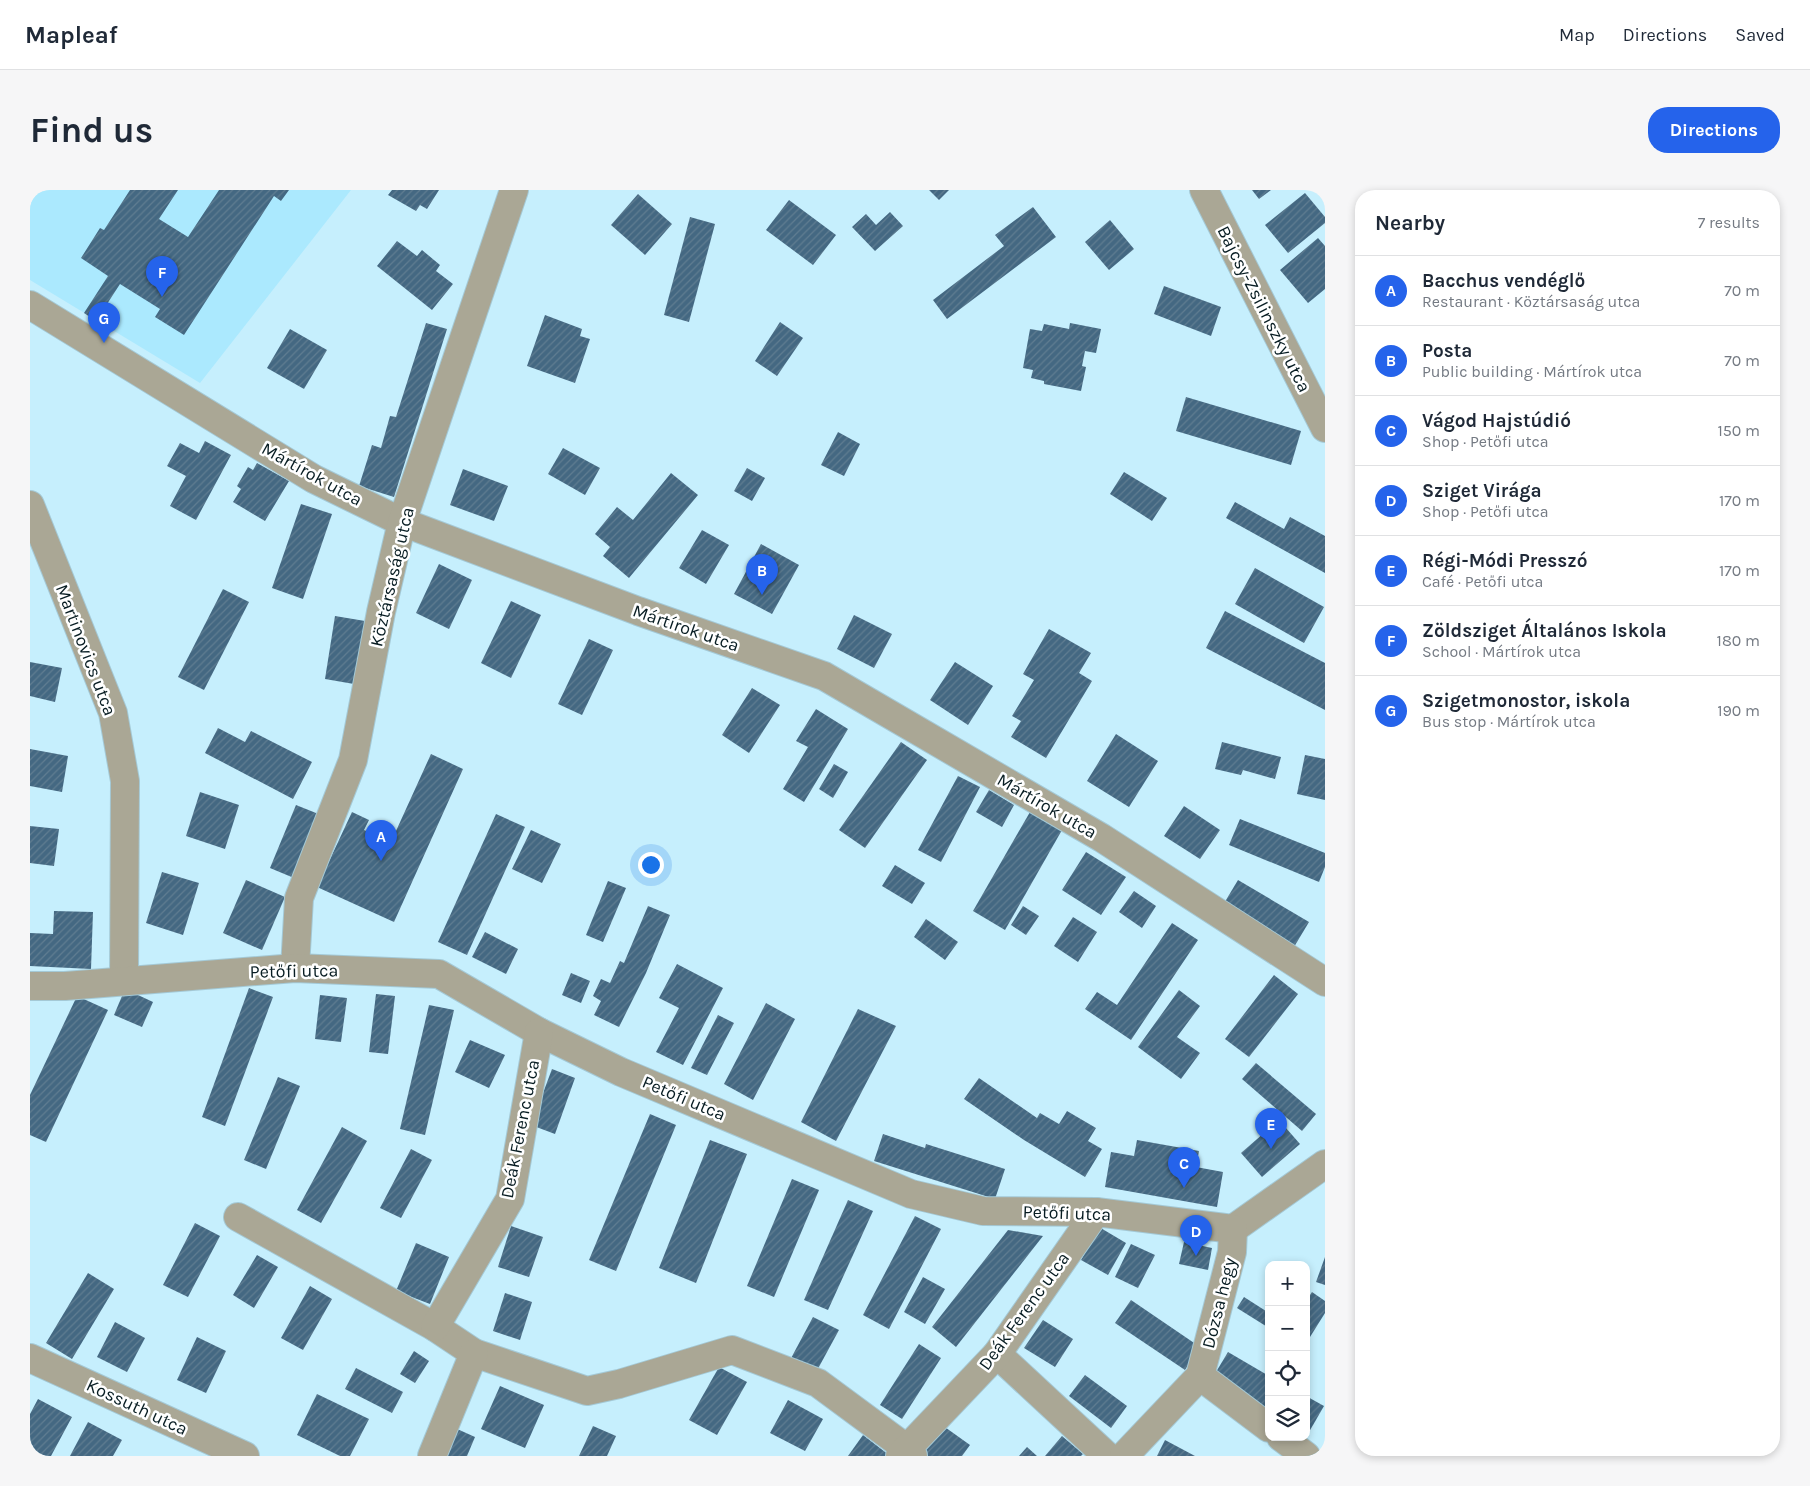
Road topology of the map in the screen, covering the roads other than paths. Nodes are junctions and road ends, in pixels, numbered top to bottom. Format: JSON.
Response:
{"nodes":[{"id":1,"x":514,"y":190,"type":"edge"},
{"id":2,"x":1204,"y":190,"type":"edge"},
{"id":3,"x":30,"y":305,"type":"edge"},
{"id":4,"x":1325,"y":428,"type":"edge"},
{"id":5,"x":30,"y":505,"type":"edge"},
{"id":6,"x":402,"y":522,"type":"junction"},
{"id":7,"x":295,"y":968,"type":"junction"},
{"id":8,"x":124,"y":980,"type":"junction"},
{"id":9,"x":1325,"y":982,"type":"edge"},
{"id":10,"x":30,"y":986,"type":"edge"},
{"id":11,"x":539,"y":1032,"type":"junction"},
{"id":12,"x":1325,"y":1164,"type":"edge"},
{"id":13,"x":1096,"y":1212,"type":"junction"},
{"id":14,"x":238,"y":1217,"type":"dead end"},
{"id":15,"x":1233,"y":1230,"type":"junction"},
{"id":16,"x":435,"y":1327,"type":"junction"},
{"id":17,"x":474,"y":1353,"type":"junction"},
{"id":18,"x":997,"y":1354,"type":"junction"},
{"id":19,"x":30,"y":1358,"type":"edge"},
{"id":20,"x":1200,"y":1376,"type":"junction"},
{"id":21,"x":1265,"y":1425,"type":"edge"},
{"id":22,"x":1286,"y":1441,"type":"edge"},
{"id":23,"x":906,"y":1453,"type":"edge"},
{"id":24,"x":245,"y":1456,"type":"edge"},
{"id":25,"x":432,"y":1456,"type":"edge"},
{"id":26,"x":1107,"y":1456,"type":"edge"},
{"id":27,"x":1124,"y":1456,"type":"edge"},
{"id":28,"x":1306,"y":1456,"type":"edge"}],
"edges":[{"from":1,"to":6,"type":"street","name":"Köztársaság utca"},
{"from":2,"to":4,"type":"street","name":"Bajcsy-Zsilinszky utca"},
{"from":3,"to":6,"type":"street","name":"Mártírok utca"},
{"from":5,"to":8,"type":"street","name":"Martinovics utca"},
{"from":6,"to":7,"type":"street","name":"Köztársaság utca"},
{"from":6,"to":9,"type":"street","name":"Mártírok utca"},
{"from":7,"to":8,"type":"street","name":"Petőfi utca"},
{"from":7,"to":11,"type":"street","name":"Petőfi utca"},
{"from":8,"to":10,"type":"street","name":"Petőfi utca"},
{"from":11,"to":13,"type":"street","name":"Petőfi utca"},
{"from":11,"to":16,"type":"street","name":"Deák Ferenc utca"},
{"from":12,"to":15,"type":"street"},
{"from":13,"to":15,"type":"street","name":"Petőfi utca"},
{"from":13,"to":18,"type":"street","name":"Deák Ferenc utca"},
{"from":14,"to":16,"type":"street","name":"Deák Ferenc utca"},
{"from":15,"to":20,"type":"street","name":"Dózsa hegy"},
{"from":16,"to":17,"type":"street","name":"Deák Ferenc utca"},
{"from":17,"to":23,"type":"street","name":"Deák Ferenc utca"},
{"from":17,"to":25,"type":"street"},
{"from":18,"to":23,"type":"street","name":"Deák Ferenc utca"},
{"from":18,"to":26,"type":"street"},
{"from":19,"to":24,"type":"street","name":"Kossuth utca"},
{"from":20,"to":21,"type":"street"},
{"from":20,"to":27,"type":"street","name":"Dózsa hegy"},
{"from":22,"to":28,"type":"street"}]}
